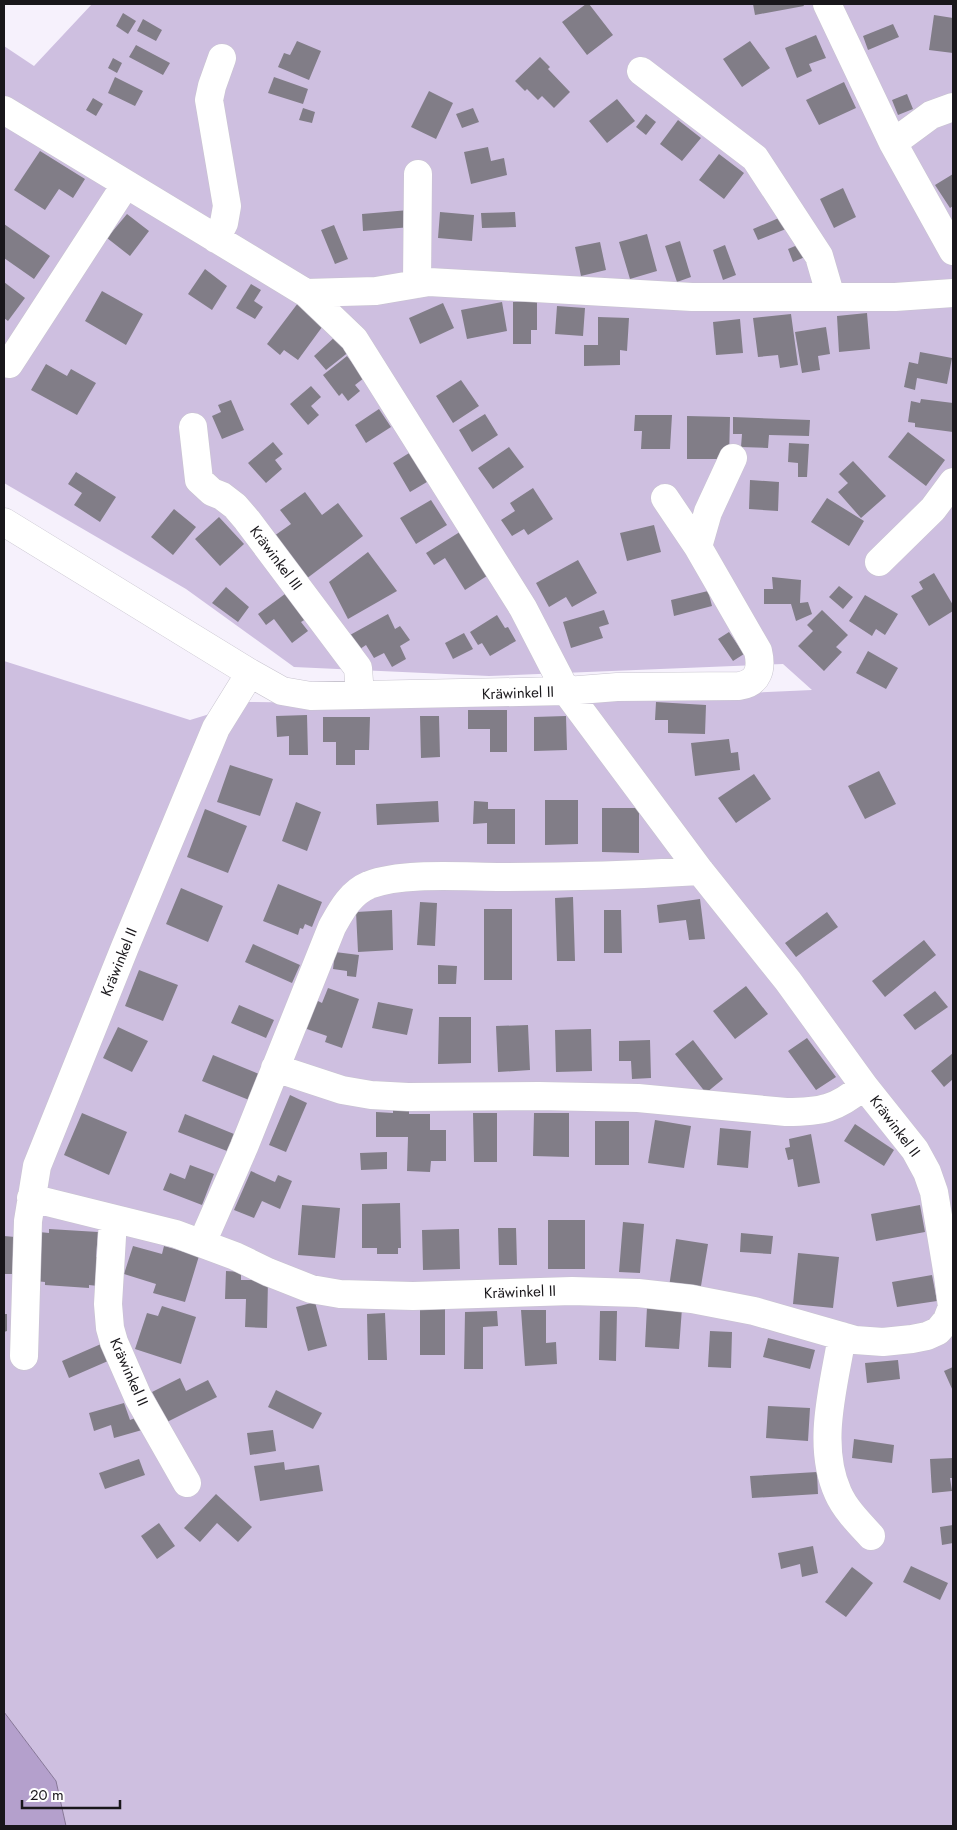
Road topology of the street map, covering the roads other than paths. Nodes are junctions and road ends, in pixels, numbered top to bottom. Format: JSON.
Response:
{"nodes":[{"id":1,"x":827,"y":4,"type":"edge"},
{"id":2,"x":222,"y":58,"type":"dead end"},
{"id":3,"x":642,"y":71,"type":"dead end"},
{"id":4,"x":953,"y":107,"type":"edge"},
{"id":5,"x":4,"y":110,"type":"edge"},
{"id":6,"x":893,"y":143,"type":"junction"},
{"id":7,"x":418,"y":174,"type":"dead end"},
{"id":8,"x":126,"y":184,"type":"junction"},
{"id":9,"x":216,"y":239,"type":"junction"},
{"id":10,"x":953,"y":251,"type":"edge"},
{"id":11,"x":417,"y":284,"type":"junction"},
{"id":12,"x":306,"y":293,"type":"junction"},
{"id":13,"x":953,"y":293,"type":"edge"},
{"id":14,"x":831,"y":297,"type":"junction"},
{"id":15,"x":9,"y":364,"type":"dead end"},
{"id":16,"x":194,"y":427,"type":"dead end"},
{"id":17,"x":733,"y":458,"type":"dead end"},
{"id":18,"x":953,"y":482,"type":"edge"},
{"id":19,"x":665,"y":498,"type":"dead end"},
{"id":20,"x":4,"y":522,"type":"edge"},
{"id":21,"x":698,"y":547,"type":"junction"},
{"id":22,"x":879,"y":562,"type":"dead end"},
{"id":23,"x":250,"y":673,"type":"junction"},
{"id":24,"x":566,"y":691,"type":"junction"},
{"id":25,"x":360,"y":695,"type":"junction"},
{"id":26,"x":700,"y":872,"type":"junction"},
{"id":27,"x":275,"y":1068,"type":"junction"},
{"id":28,"x":864,"y":1086,"type":"junction"},
{"id":29,"x":31,"y":1198,"type":"junction"},
{"id":30,"x":113,"y":1220,"type":"junction"},
{"id":31,"x":202,"y":1244,"type":"junction"},
{"id":32,"x":842,"y":1336,"type":"junction"},
{"id":33,"x":24,"y":1356,"type":"dead end"},
{"id":34,"x":187,"y":1483,"type":"dead end"},
{"id":35,"x":871,"y":1536,"type":"dead end"}],
"edges":[{"from":1,"to":6,"type":"lane"},
{"from":2,"to":9,"type":"lane"},
{"from":3,"to":14,"type":"lane"},
{"from":4,"to":6,"type":"lane"},
{"from":5,"to":8,"type":"lane"},
{"from":6,"to":10,"type":"lane"},
{"from":7,"to":11,"type":"lane"},
{"from":8,"to":9,"type":"lane"},
{"from":8,"to":15,"type":"lane"},
{"from":9,"to":12,"type":"lane"},
{"from":11,"to":12,"type":"lane"},
{"from":11,"to":14,"type":"lane"},
{"from":12,"to":24,"type":"lane"},
{"from":13,"to":14,"type":"lane"},
{"from":16,"to":25,"type":"lane","name":"Kräwinkel III"},
{"from":17,"to":21,"type":"lane"},
{"from":18,"to":22,"type":"lane"},
{"from":19,"to":21,"type":"lane"},
{"from":20,"to":23,"type":"lane","name":"Kräwinkel II"},
{"from":21,"to":24,"type":"lane"},
{"from":23,"to":25,"type":"lane","name":"Kräwinkel II"},
{"from":23,"to":29,"type":"lane","name":"Kräwinkel II"},
{"from":24,"to":25,"type":"lane","name":"Kräwinkel II"},
{"from":24,"to":26,"type":"lane","name":"Kräwinkel II"},
{"from":26,"to":27,"type":"lane"},
{"from":26,"to":28,"type":"lane","name":"Kräwinkel II"},
{"from":27,"to":28,"type":"lane","name":"Kräwinkel II"},
{"from":27,"to":31,"type":"lane"},
{"from":28,"to":32,"type":"lane","name":"Kräwinkel II"},
{"from":29,"to":30,"type":"lane","name":"Kräwinkel II"},
{"from":29,"to":33,"type":"lane","name":"Kräwinkel II"},
{"from":30,"to":31,"type":"lane","name":"Kräwinkel II"},
{"from":30,"to":34,"type":"lane","name":"Kräwinkel II"},
{"from":31,"to":32,"type":"lane","name":"Kräwinkel II"},
{"from":32,"to":35,"type":"lane"}]}
